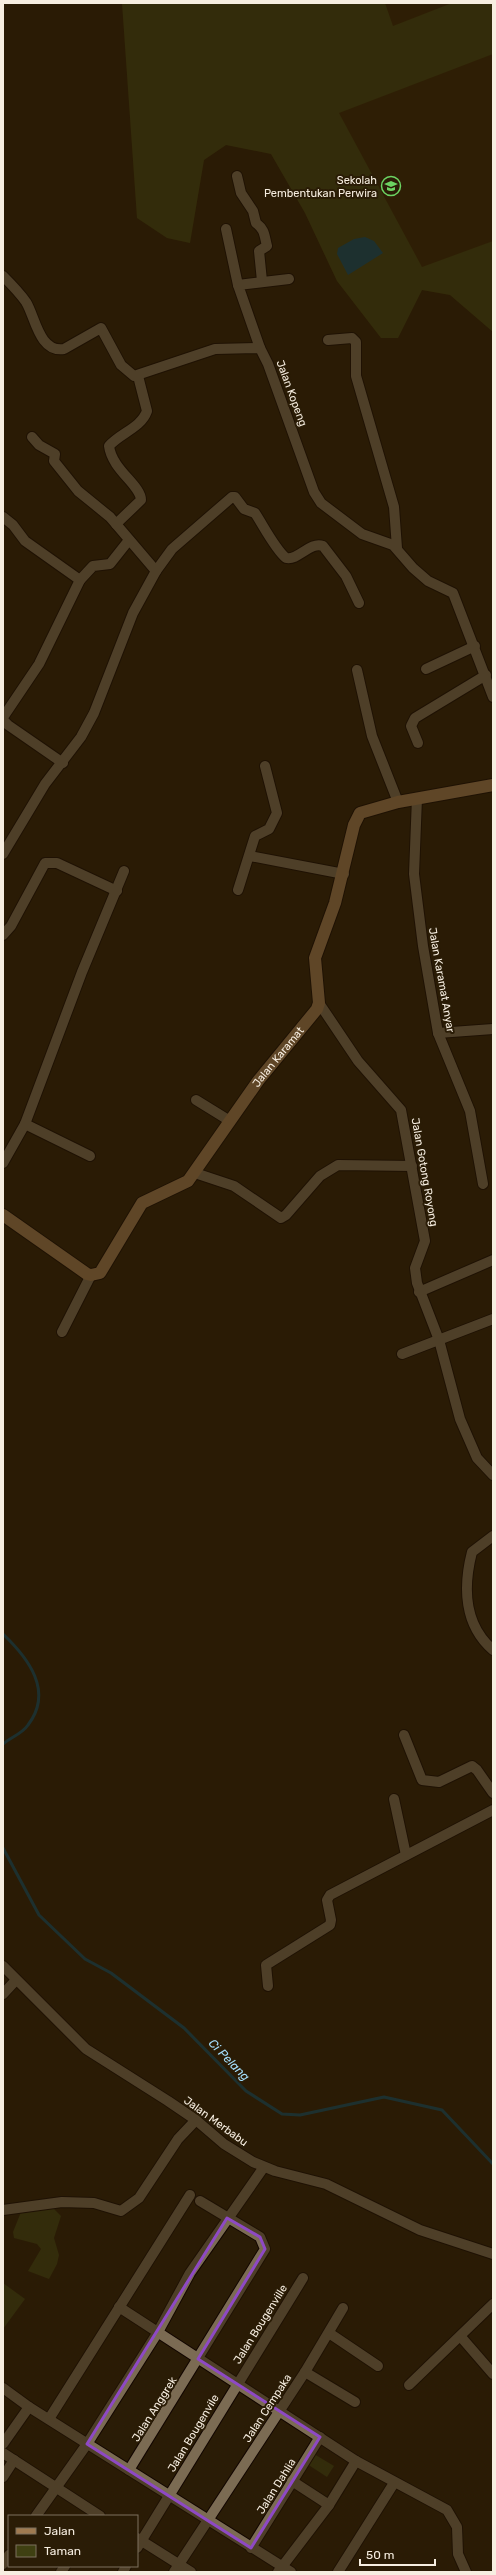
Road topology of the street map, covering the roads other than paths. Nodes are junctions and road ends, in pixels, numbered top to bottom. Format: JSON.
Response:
{"nodes":[{"id":1,"x":237,"y":176,"type":"dead end"},
{"id":2,"x":226,"y":229,"type":"dead end"},
{"id":3,"x":3,"y":276,"type":"edge"},
{"id":4,"x":289,"y":279,"type":"dead end"},
{"id":5,"x":262,"y":281,"type":"junction"},
{"id":6,"x":238,"y":285,"type":"junction"},
{"id":7,"x":328,"y":340,"type":"dead end"},
{"id":8,"x":260,"y":348,"type":"junction"},
{"id":9,"x":138,"y":376,"type":"junction"},
{"id":10,"x":32,"y":437,"type":"dead end"},
{"id":11,"x":3,"y":517,"type":"edge"},
{"id":12,"x":116,"y":524,"type":"junction"},
{"id":13,"x":129,"y":540,"type":"junction"},
{"id":14,"x":397,"y":548,"type":"junction"},
{"id":15,"x":156,"y":572,"type":"junction"},
{"id":16,"x":80,"y":580,"type":"junction"},
{"id":17,"x":359,"y":602,"type":"dead end"},
{"id":18,"x":475,"y":646,"type":"junction"},
{"id":19,"x":426,"y":669,"type":"dead end"},
{"id":20,"x":357,"y":670,"type":"dead end"},
{"id":21,"x":486,"y":675,"type":"junction"},
{"id":22,"x":493,"y":697,"type":"edge"},
{"id":23,"x":5,"y":710,"type":"edge"},
{"id":24,"x":418,"y":743,"type":"dead end"},
{"id":25,"x":63,"y":763,"type":"junction"},
{"id":26,"x":265,"y":766,"type":"dead end"},
{"id":27,"x":493,"y":785,"type":"edge"},
{"id":28,"x":417,"y":798,"type":"junction"},
{"id":29,"x":398,"y":802,"type":"junction"},
{"id":30,"x":3,"y":854,"type":"edge"},
{"id":31,"x":250,"y":856,"type":"junction"},
{"id":32,"x":124,"y":871,"type":"dead end"},
{"id":33,"x":344,"y":874,"type":"junction"},
{"id":34,"x":238,"y":890,"type":"dead end"},
{"id":35,"x":117,"y":891,"type":"junction"},
{"id":36,"x":3,"y":935,"type":"edge"},
{"id":37,"x":319,"y":1003,"type":"junction"},
{"id":38,"x":493,"y":1029,"type":"edge"},
{"id":39,"x":438,"y":1033,"type":"junction"},
{"id":40,"x":196,"y":1100,"type":"dead end"},
{"id":41,"x":230,"y":1121,"type":"junction"},
{"id":42,"x":25,"y":1124,"type":"junction"},
{"id":43,"x":90,"y":1156,"type":"dead end"},
{"id":44,"x":3,"y":1163,"type":"edge"},
{"id":45,"x":412,"y":1166,"type":"junction"},
{"id":46,"x":195,"y":1173,"type":"junction"},
{"id":47,"x":483,"y":1184,"type":"dead end"},
{"id":48,"x":3,"y":1215,"type":"edge"},
{"id":49,"x":493,"y":1260,"type":"edge"},
{"id":50,"x":91,"y":1275,"type":"junction"},
{"id":51,"x":419,"y":1292,"type":"junction"},
{"id":52,"x":493,"y":1319,"type":"edge"},
{"id":53,"x":62,"y":1332,"type":"dead end"},
{"id":54,"x":439,"y":1340,"type":"junction"},
{"id":55,"x":402,"y":1354,"type":"dead end"},
{"id":56,"x":493,"y":1474,"type":"edge"},
{"id":57,"x":493,"y":1536,"type":"edge"},
{"id":58,"x":493,"y":1650,"type":"edge"},
{"id":59,"x":404,"y":1735,"type":"dead end"},
{"id":60,"x":493,"y":1793,"type":"edge"},
{"id":61,"x":394,"y":1799,"type":"dead end"},
{"id":62,"x":493,"y":1810,"type":"edge"},
{"id":63,"x":406,"y":1855,"type":"junction"},
{"id":64,"x":3,"y":1966,"type":"edge"},
{"id":65,"x":16,"y":1980,"type":"junction"},
{"id":66,"x":268,"y":1986,"type":"dead end"},
{"id":67,"x":3,"y":1994,"type":"edge"},
{"id":68,"x":196,"y":2120,"type":"junction"},
{"id":69,"x":264,"y":2167,"type":"junction"},
{"id":70,"x":190,"y":2195,"type":"dead end"},
{"id":71,"x":200,"y":2201,"type":"dead end"},
{"id":72,"x":3,"y":2210,"type":"edge"},
{"id":73,"x":227,"y":2218,"type":"junction"},
{"id":74,"x":493,"y":2254,"type":"edge"},
{"id":75,"x":303,"y":2278,"type":"dead end"},
{"id":76,"x":493,"y":2304,"type":"edge"},
{"id":77,"x":119,"y":2307,"type":"junction"},
{"id":78,"x":343,"y":2308,"type":"dead end"},
{"id":79,"x":158,"y":2332,"type":"junction"},
{"id":80,"x":329,"y":2333,"type":"junction"},
{"id":81,"x":461,"y":2337,"type":"junction"},
{"id":82,"x":198,"y":2359,"type":"junction"},
{"id":83,"x":378,"y":2366,"type":"dead end"},
{"id":84,"x":305,"y":2372,"type":"junction"},
{"id":85,"x":493,"y":2374,"type":"edge"},
{"id":86,"x":237,"y":2384,"type":"junction"},
{"id":87,"x":409,"y":2385,"type":"dead end"},
{"id":88,"x":3,"y":2388,"type":"edge"},
{"id":89,"x":355,"y":2402,"type":"dead end"},
{"id":90,"x":29,"y":2407,"type":"junction"},
{"id":91,"x":280,"y":2411,"type":"junction"},
{"id":92,"x":49,"y":2419,"type":"junction"},
{"id":93,"x":320,"y":2437,"type":"junction"},
{"id":94,"x":87,"y":2444,"type":"junction"},
{"id":95,"x":3,"y":2445,"type":"edge"},
{"id":96,"x":14,"y":2460,"type":"junction"},
{"id":97,"x":356,"y":2460,"type":"junction"},
{"id":98,"x":129,"y":2470,"type":"junction"},
{"id":99,"x":3,"y":2478,"type":"edge"},
{"id":100,"x":292,"y":2481,"type":"junction"},
{"id":101,"x":394,"y":2483,"type":"junction"},
{"id":102,"x":56,"y":2487,"type":"junction"},
{"id":103,"x":170,"y":2495,"type":"junction"},
{"id":104,"x":329,"y":2505,"type":"junction"},
{"id":105,"x":37,"y":2515,"type":"edge"},
{"id":106,"x":98,"y":2515,"type":"edge"},
{"id":107,"x":208,"y":2519,"type":"junction"},
{"id":108,"x":138,"y":2542,"type":"edge"},
{"id":109,"x":251,"y":2548,"type":"junction"},
{"id":110,"x":177,"y":2568,"type":"edge"},
{"id":111,"x":279,"y":2569,"type":"edge"},
{"id":112,"x":191,"y":2572,"type":"edge"},
{"id":113,"x":291,"y":2572,"type":"edge"},
{"id":114,"x":338,"y":2572,"type":"edge"},
{"id":115,"x":466,"y":2572,"type":"edge"}],
"edges":[{"from":1,"to":5,"type":"street"},
{"from":2,"to":6,"type":"street","name":"Jalan Kopeng"},
{"from":3,"to":9,"type":"street"},
{"from":4,"to":5,"type":"street"},
{"from":5,"to":6,"type":"street"},
{"from":6,"to":8,"type":"street","name":"Jalan Kopeng"},
{"from":7,"to":14,"type":"street"},
{"from":8,"to":9,"type":"street"},
{"from":8,"to":14,"type":"street","name":"Jalan Kopeng"},
{"from":9,"to":12,"type":"street"},
{"from":10,"to":12,"type":"street"},
{"from":11,"to":16,"type":"street"},
{"from":12,"to":13,"type":"street"},
{"from":13,"to":15,"type":"street"},
{"from":13,"to":16,"type":"street"},
{"from":14,"to":18,"type":"street","name":"Jalan Kopeng"},
{"from":15,"to":17,"type":"street"},
{"from":15,"to":25,"type":"street"},
{"from":16,"to":23,"type":"street"},
{"from":18,"to":19,"type":"street"},
{"from":18,"to":21,"type":"street","name":"Jalan Kopeng"},
{"from":20,"to":29,"type":"street"},
{"from":21,"to":22,"type":"street","name":"Jalan Kopeng"},
{"from":21,"to":24,"type":"street"},
{"from":23,"to":25,"type":"street"},
{"from":25,"to":30,"type":"street"},
{"from":26,"to":31,"type":"street"},
{"from":27,"to":28,"type":"street"},
{"from":28,"to":29,"type":"street"},
{"from":28,"to":39,"type":"street","name":"Jalan Karamat Anyar"},
{"from":29,"to":33,"type":"street"},
{"from":31,"to":33,"type":"street"},
{"from":31,"to":34,"type":"street"},
{"from":32,"to":35,"type":"street"},
{"from":33,"to":37,"type":"street"},
{"from":35,"to":36,"type":"street"},
{"from":35,"to":42,"type":"street"},
{"from":37,"to":41,"type":"street","name":"Jalan Karamat"},
{"from":37,"to":45,"type":"street","name":"Jalan Gotong Royong"},
{"from":38,"to":39,"type":"street"},
{"from":39,"to":47,"type":"street","name":"Jalan Karamat Anyar"},
{"from":40,"to":41,"type":"street"},
{"from":41,"to":46,"type":"street","name":"Jalan Karamat"},
{"from":42,"to":43,"type":"street"},
{"from":42,"to":44,"type":"street"},
{"from":45,"to":46,"type":"street"},
{"from":45,"to":51,"type":"street","name":"Jalan Gotong Royong"},
{"from":46,"to":50,"type":"street","name":"Jalan Karamat"},
{"from":48,"to":50,"type":"street"},
{"from":49,"to":51,"type":"street"},
{"from":50,"to":53,"type":"street"},
{"from":51,"to":54,"type":"street","name":"Jalan Gotong Royong"},
{"from":52,"to":54,"type":"street"},
{"from":54,"to":55,"type":"street"},
{"from":54,"to":56,"type":"street","name":"Jalan Gotong Royong"},
{"from":57,"to":58,"type":"street"},
{"from":59,"to":60,"type":"street"},
{"from":61,"to":63,"type":"street"},
{"from":62,"to":63,"type":"street"},
{"from":63,"to":66,"type":"street"},
{"from":64,"to":65,"type":"street","name":"Jalan Merbabu"},
{"from":65,"to":67,"type":"street"},
{"from":65,"to":68,"type":"street","name":"Jalan Merbabu"},
{"from":68,"to":69,"type":"street","name":"Jalan Merbabu"},
{"from":68,"to":72,"type":"street"},
{"from":69,"to":73,"type":"street"},
{"from":69,"to":74,"type":"street","name":"Jalan Merbabu"},
{"from":70,"to":77,"type":"street"},
{"from":71,"to":73,"type":"street"},
{"from":73,"to":79,"type":"street"},
{"from":73,"to":82,"type":"street","name":"Jalan Anggrek"},
{"from":75,"to":86,"type":"street","name":"Jalan Bougenville"},
{"from":76,"to":81,"type":"street"},
{"from":77,"to":79,"type":"street"},
{"from":77,"to":92,"type":"street"},
{"from":78,"to":80,"type":"street","name":"Jalan Cempaka"},
{"from":79,"to":82,"type":"street"},
{"from":79,"to":94,"type":"street"},
{"from":80,"to":83,"type":"street"},
{"from":80,"to":84,"type":"street","name":"Jalan Cempaka"},
{"from":81,"to":85,"type":"street"},
{"from":81,"to":87,"type":"street"},
{"from":82,"to":86,"type":"street"},
{"from":82,"to":98,"type":"street","name":"Jalan Anggrek"},
{"from":84,"to":89,"type":"street"},
{"from":84,"to":91,"type":"street","name":"Jalan Cempaka"},
{"from":86,"to":91,"type":"street"},
{"from":86,"to":103,"type":"street","name":"Jalan Bougenvile"},
{"from":88,"to":90,"type":"street"},
{"from":90,"to":92,"type":"street"},
{"from":90,"to":95,"type":"street"},
{"from":91,"to":93,"type":"street"},
{"from":91,"to":107,"type":"street","name":"Jalan Cempaka"},
{"from":92,"to":94,"type":"street"},
{"from":93,"to":97,"type":"street"},
{"from":93,"to":100,"type":"street","name":"Jalan Dahlia"},
{"from":94,"to":98,"type":"street"},
{"from":94,"to":102,"type":"street"},
{"from":95,"to":96,"type":"street"},
{"from":96,"to":99,"type":"street"},
{"from":96,"to":102,"type":"street"},
{"from":97,"to":101,"type":"street"},
{"from":97,"to":104,"type":"street"},
{"from":98,"to":103,"type":"street"},
{"from":100,"to":104,"type":"street"},
{"from":100,"to":109,"type":"street","name":"Jalan Dahlia"},
{"from":101,"to":114,"type":"street"},
{"from":101,"to":115,"type":"street"},
{"from":102,"to":105,"type":"street"},
{"from":102,"to":106,"type":"street"},
{"from":103,"to":107,"type":"street"},
{"from":103,"to":108,"type":"street","name":"Jalan Bougenvile"},
{"from":104,"to":111,"type":"street"},
{"from":107,"to":109,"type":"street"},
{"from":107,"to":110,"type":"street","name":"Jalan Cempaka"},
{"from":108,"to":110,"type":"street"},
{"from":109,"to":111,"type":"street"},
{"from":110,"to":112,"type":"street"},
{"from":111,"to":113,"type":"street"}]}
